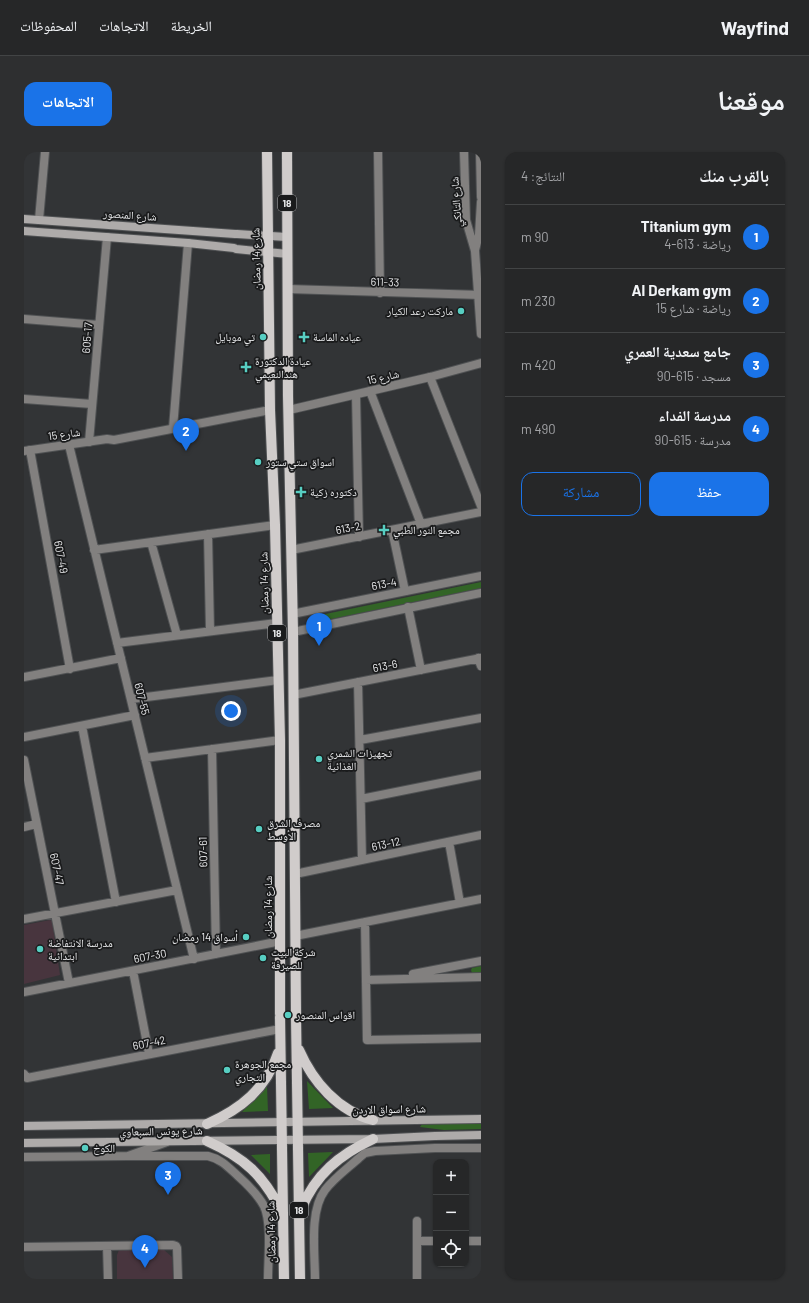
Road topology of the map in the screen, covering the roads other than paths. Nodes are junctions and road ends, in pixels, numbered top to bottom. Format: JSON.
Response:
{"nodes":[{"id":1,"x":45,"y":152,"type":"edge"},
{"id":2,"x":267,"y":152,"type":"edge"},
{"id":3,"x":287,"y":152,"type":"edge"},
{"id":4,"x":378,"y":152,"type":"edge"},
{"id":5,"x":464,"y":152,"type":"edge"},
{"id":6,"x":480,"y":152,"type":"edge"},
{"id":7,"x":481,"y":197,"type":"edge"},
{"id":8,"x":481,"y":202,"type":"edge"},
{"id":9,"x":24,"y":219,"type":"edge"},
{"id":10,"x":39,"y":220,"type":"junction"},
{"id":11,"x":24,"y":231,"type":"edge"},
{"id":12,"x":268,"y":236,"type":"junction"},
{"id":13,"x":107,"y":237,"type":"junction"},
{"id":14,"x":288,"y":237,"type":"junction"},
{"id":15,"x":188,"y":243,"type":"junction"},
{"id":16,"x":475,"y":250,"type":"junction"},
{"id":17,"x":268,"y":252,"type":"junction"},
{"id":18,"x":288,"y":254,"type":"junction"},
{"id":19,"x":288,"y":288,"type":"junction"},
{"id":20,"x":380,"y":293,"type":"junction"},
{"id":21,"x":480,"y":295,"type":"edge"},
{"id":22,"x":24,"y":319,"type":"edge"},
{"id":23,"x":99,"y":325,"type":"junction"},
{"id":24,"x":481,"y":334,"type":"edge"},
{"id":25,"x":480,"y":365,"type":"edge"},
{"id":26,"x":430,"y":377,"type":"junction"},
{"id":27,"x":370,"y":391,"type":"junction"},
{"id":28,"x":356,"y":394,"type":"junction"},
{"id":29,"x":24,"y":399,"type":"edge"},
{"id":30,"x":92,"y":404,"type":"junction"},
{"id":31,"x":270,"y":408,"type":"junction"},
{"id":32,"x":289,"y":410,"type":"junction"},
{"id":33,"x":174,"y":427,"type":"junction"},
{"id":34,"x":88,"y":442,"type":"junction"},
{"id":35,"x":69,"y":445,"type":"junction"},
{"id":36,"x":27,"y":450,"type":"edge"},
{"id":37,"x":481,"y":506,"type":"edge"},
{"id":38,"x":481,"y":512,"type":"edge"},
{"id":39,"x":421,"y":524,"type":"junction"},
{"id":40,"x":275,"y":525,"type":"junction"},
{"id":41,"x":392,"y":530,"type":"junction"},
{"id":42,"x":208,"y":534,"type":"junction"},
{"id":43,"x":359,"y":537,"type":"junction"},
{"id":44,"x":151,"y":542,"type":"junction"},
{"id":45,"x":94,"y":550,"type":"junction"},
{"id":46,"x":291,"y":550,"type":"junction"},
{"id":47,"x":481,"y":576,"type":"edge"},
{"id":48,"x":405,"y":591,"type":"junction"},
{"id":49,"x":481,"y":593,"type":"edge"},
{"id":50,"x":408,"y":607,"type":"junction"},
{"id":51,"x":292,"y":614,"type":"junction"},
{"id":52,"x":277,"y":623,"type":"junction"},
{"id":53,"x":210,"y":631,"type":"junction"},
{"id":54,"x":293,"y":632,"type":"junction"},
{"id":55,"x":177,"y":635,"type":"junction"},
{"id":56,"x":117,"y":643,"type":"junction"},
{"id":57,"x":121,"y":658,"type":"junction"},
{"id":58,"x":480,"y":661,"type":"edge"},
{"id":59,"x":70,"y":669,"type":"junction"},
{"id":60,"x":421,"y":670,"type":"junction"},
{"id":61,"x":24,"y":677,"type":"edge"},
{"id":62,"x":278,"y":680,"type":"junction"},
{"id":63,"x":358,"y":682,"type":"junction"},
{"id":64,"x":292,"y":695,"type":"junction"},
{"id":65,"x":131,"y":699,"type":"junction"},
{"id":66,"x":135,"y":716,"type":"junction"},
{"id":67,"x":481,"y":718,"type":"edge"},
{"id":68,"x":82,"y":726,"type":"junction"},
{"id":69,"x":24,"y":737,"type":"edge"},
{"id":70,"x":280,"y":740,"type":"junction"},
{"id":71,"x":360,"y":740,"type":"junction"},
{"id":72,"x":212,"y":749,"type":"junction"},
{"id":73,"x":145,"y":758,"type":"junction"},
{"id":74,"x":24,"y":760,"type":"edge"},
{"id":75,"x":481,"y":775,"type":"edge"},
{"id":76,"x":361,"y":799,"type":"junction"},
{"id":77,"x":36,"y":824,"type":"junction"},
{"id":78,"x":24,"y":827,"type":"edge"},
{"id":79,"x":481,"y":835,"type":"edge"},
{"id":80,"x":449,"y":842,"type":"junction"},
{"id":81,"x":362,"y":860,"type":"junction"},
{"id":82,"x":295,"y":874,"type":"junction"},
{"id":83,"x":177,"y":890,"type":"junction"},
{"id":84,"x":481,"y":899,"type":"edge"},
{"id":85,"x":116,"y":902,"type":"junction"},
{"id":86,"x":460,"y":903,"type":"junction"},
{"id":87,"x":55,"y":914,"type":"junction"},
{"id":88,"x":24,"y":920,"type":"edge"},
{"id":89,"x":365,"y":922,"type":"junction"},
{"id":90,"x":295,"y":936,"type":"junction"},
{"id":91,"x":281,"y":941,"type":"junction"},
{"id":92,"x":216,"y":954,"type":"junction"},
{"id":93,"x":194,"y":958,"type":"junction"},
{"id":94,"x":481,"y":961,"type":"edge"},
{"id":95,"x":133,"y":971,"type":"junction"},
{"id":96,"x":481,"y":977,"type":"edge"},
{"id":97,"x":392,"y":978,"type":"junction"},
{"id":98,"x":366,"y":980,"type":"junction"},
{"id":99,"x":69,"y":983,"type":"junction"},
{"id":100,"x":24,"y":992,"type":"edge"},
{"id":101,"x":280,"y":1029,"type":"junction"},
{"id":102,"x":481,"y":1038,"type":"edge"},
{"id":103,"x":280,"y":1045,"type":"junction"},
{"id":104,"x":297,"y":1045,"type":"junction"},
{"id":105,"x":149,"y":1054,"type":"junction"},
{"id":106,"x":24,"y":1074,"type":"edge"},
{"id":107,"x":481,"y":1119,"type":"edge"},
{"id":108,"x":373,"y":1120,"type":"junction"},
{"id":109,"x":282,"y":1123,"type":"junction"},
{"id":110,"x":298,"y":1123,"type":"junction"},
{"id":111,"x":207,"y":1124,"type":"junction"},
{"id":112,"x":24,"y":1126,"type":"edge"},
{"id":113,"x":481,"y":1135,"type":"edge"},
{"id":114,"x":435,"y":1136,"type":"junction"},
{"id":115,"x":374,"y":1139,"type":"junction"},
{"id":116,"x":282,"y":1140,"type":"junction"},
{"id":117,"x":298,"y":1140,"type":"junction"},
{"id":118,"x":207,"y":1141,"type":"junction"},
{"id":119,"x":170,"y":1142,"type":"junction"},
{"id":120,"x":24,"y":1143,"type":"edge"},
{"id":121,"x":435,"y":1148,"type":"junction"},
{"id":122,"x":481,"y":1148,"type":"edge"},
{"id":123,"x":128,"y":1156,"type":"junction"},
{"id":124,"x":24,"y":1157,"type":"edge"},
{"id":125,"x":283,"y":1213,"type":"junction"},
{"id":126,"x":299,"y":1213,"type":"junction"},
{"id":127,"x":417,"y":1221,"type":"dead end"},
{"id":128,"x":417,"y":1241,"type":"junction"},
{"id":129,"x":433,"y":1241,"type":"edge"},
{"id":130,"x":469,"y":1241,"type":"edge"},
{"id":131,"x":481,"y":1241,"type":"edge"},
{"id":132,"x":107,"y":1246,"type":"junction"},
{"id":133,"x":24,"y":1247,"type":"edge"},
{"id":134,"x":108,"y":1279,"type":"edge"},
{"id":135,"x":178,"y":1279,"type":"edge"},
{"id":136,"x":268,"y":1279,"type":"edge"},
{"id":137,"x":284,"y":1279,"type":"edge"},
{"id":138,"x":300,"y":1279,"type":"edge"},
{"id":139,"x":315,"y":1279,"type":"edge"},
{"id":140,"x":417,"y":1279,"type":"edge"}],
"edges":[{"from":1,"to":10,"type":"street"},
{"from":2,"to":12,"type":"main road","name":"شارع 14 رمضان","number":"18"},
{"from":3,"to":14,"type":"main road","number":"18"},
{"from":4,"to":20,"type":"street"},
{"from":5,"to":16,"type":"street","name":"شارع التانكي"},
{"from":6,"to":7,"type":"street"},
{"from":8,"to":16,"type":"street","name":"شارع التانكي"},
{"from":9,"to":10,"type":"main road","name":"شارع المنصور"},
{"from":10,"to":12,"type":"main road","name":"شارع المنصور"},
{"from":11,"to":13,"type":"main road"},
{"from":12,"to":14,"type":"main road","name":"شارع المنصور"},
{"from":12,"to":17,"type":"main road","name":"شارع 14 رمضان","number":"18"},
{"from":13,"to":15,"type":"main road"},
{"from":13,"to":23,"type":"street","name":"605-17"},
{"from":14,"to":18,"type":"main road","number":"18"},
{"from":15,"to":17,"type":"main road"},
{"from":15,"to":33,"type":"street"},
{"from":16,"to":21,"type":"street","name":"شارع التانكي"},
{"from":17,"to":18,"type":"main road"},
{"from":17,"to":31,"type":"main road","name":"شارع 14 رمضان","number":"18"},
{"from":18,"to":19,"type":"main road","number":"18"},
{"from":19,"to":20,"type":"street","name":"611-33"},
{"from":19,"to":32,"type":"main road","number":"18"},
{"from":20,"to":21,"type":"street","name":"611-33"},
{"from":21,"to":24,"type":"street","name":"شارع التانكي"},
{"from":22,"to":23,"type":"street"},
{"from":23,"to":30,"type":"street","name":"605-17"},
{"from":25,"to":26,"type":"street","name":"شارع 15"},
{"from":26,"to":27,"type":"street","name":"شارع 15"},
{"from":26,"to":37,"type":"street"},
{"from":27,"to":28,"type":"street","name":"شارع 15"},
{"from":27,"to":39,"type":"street"},
{"from":28,"to":32,"type":"street","name":"شارع 15"},
{"from":28,"to":43,"type":"street"},
{"from":29,"to":30,"type":"street"},
{"from":30,"to":34,"type":"street","name":"605-17"},
{"from":31,"to":33,"type":"street","name":"شارع 15"},
{"from":31,"to":40,"type":"main road","name":"شارع 14 رمضان","number":"18"},
{"from":32,"to":46,"type":"main road","number":"18"},
{"from":33,"to":34,"type":"street","name":"شارع 15"},
{"from":34,"to":35,"type":"street","name":"شارع 15"},
{"from":35,"to":36,"type":"street","name":"شارع 15"},
{"from":35,"to":45,"type":"street","name":"607-55"},
{"from":36,"to":59,"type":"street","name":"607-49"},
{"from":38,"to":39,"type":"street","name":"613-2"},
{"from":39,"to":41,"type":"street","name":"613-2"},
{"from":40,"to":42,"type":"street"},
{"from":40,"to":52,"type":"main road","name":"شارع 14 رمضان","number":"18"},
{"from":41,"to":43,"type":"street","name":"613-2"},
{"from":41,"to":48,"type":"street"},
{"from":42,"to":44,"type":"street"},
{"from":42,"to":53,"type":"street"},
{"from":43,"to":46,"type":"street","name":"613-2"},
{"from":44,"to":45,"type":"street"},
{"from":44,"to":55,"type":"street"},
{"from":45,"to":56,"type":"street","name":"607-55"},
{"from":46,"to":51,"type":"main road","number":"18"},
{"from":47,"to":48,"type":"street","name":"613-4"},
{"from":48,"to":51,"type":"street","name":"613-4"},
{"from":49,"to":50,"type":"street"},
{"from":50,"to":54,"type":"street"},
{"from":50,"to":60,"type":"street"},
{"from":51,"to":54,"type":"main road","number":"18"},
{"from":52,"to":53,"type":"street"},
{"from":52,"to":62,"type":"main road","name":"شارع 14 رمضان","number":"18"},
{"from":53,"to":55,"type":"street"},
{"from":54,"to":64,"type":"main road","number":"18"},
{"from":55,"to":56,"type":"street"},
{"from":56,"to":57,"type":"street","name":"607-55"},
{"from":57,"to":59,"type":"street"},
{"from":57,"to":65,"type":"street","name":"607-55"},
{"from":58,"to":60,"type":"street","name":"613-6"},
{"from":59,"to":61,"type":"street"},
{"from":60,"to":63,"type":"street","name":"613-6"},
{"from":62,"to":65,"type":"street"},
{"from":62,"to":70,"type":"main road","name":"شارع 14 رمضان","number":"18"},
{"from":63,"to":64,"type":"street","name":"613-6"},
{"from":63,"to":71,"type":"street"},
{"from":64,"to":82,"type":"main road","number":"18"},
{"from":65,"to":66,"type":"street","name":"607-55"},
{"from":66,"to":68,"type":"street"},
{"from":66,"to":73,"type":"street","name":"607-55"},
{"from":67,"to":71,"type":"street"},
{"from":68,"to":69,"type":"street"},
{"from":68,"to":85,"type":"street"},
{"from":70,"to":72,"type":"street"},
{"from":70,"to":91,"type":"main road","name":"شارع 14 رمضان","number":"18"},
{"from":71,"to":76,"type":"street"},
{"from":72,"to":73,"type":"street"},
{"from":72,"to":92,"type":"street","name":"607-61"},
{"from":73,"to":83,"type":"street","name":"607-55"},
{"from":74,"to":77,"type":"street","name":"607-47"},
{"from":75,"to":76,"type":"street"},
{"from":76,"to":81,"type":"street"},
{"from":77,"to":78,"type":"street"},
{"from":77,"to":87,"type":"street","name":"607-47"},
{"from":79,"to":80,"type":"street","name":"613-12"},
{"from":80,"to":81,"type":"street","name":"613-12"},
{"from":80,"to":86,"type":"street"},
{"from":81,"to":82,"type":"street","name":"613-12"},
{"from":82,"to":90,"type":"main road","number":"18"},
{"from":83,"to":85,"type":"street"},
{"from":83,"to":93,"type":"street","name":"607-55"},
{"from":84,"to":86,"type":"street"},
{"from":85,"to":87,"type":"street"},
{"from":86,"to":89,"type":"street"},
{"from":87,"to":88,"type":"street"},
{"from":87,"to":99,"type":"street","name":"607-47"},
{"from":89,"to":90,"type":"street"},
{"from":89,"to":98,"type":"street"},
{"from":90,"to":104,"type":"main road","number":"18"},
{"from":91,"to":92,"type":"street","name":"607-30"},
{"from":91,"to":101,"type":"main road","name":"شارع 14 رمضان","number":"18"},
{"from":92,"to":93,"type":"street","name":"607-30"},
{"from":93,"to":95,"type":"street","name":"607-30"},
{"from":94,"to":97,"type":"street"},
{"from":95,"to":99,"type":"street","name":"607-30"},
{"from":95,"to":105,"type":"street"},
{"from":96,"to":97,"type":"street"},
{"from":97,"to":98,"type":"street"},
{"from":98,"to":102,"type":"street"},
{"from":99,"to":100,"type":"street","name":"607-30"},
{"from":101,"to":103,"type":"main road","name":"شارع 14 رمضان","number":"18"},
{"from":101,"to":105,"type":"street","name":"607-42"},
{"from":103,"to":109,"type":"main road","name":"شارع 14 رمضان","number":"18"},
{"from":103,"to":111,"type":"main road"},
{"from":104,"to":108,"type":"main road"},
{"from":104,"to":110,"type":"main road","number":"18"},
{"from":105,"to":106,"type":"street","name":"607-42"},
{"from":107,"to":108,"type":"main road","name":"شارع اسواق الاردن"},
{"from":108,"to":110,"type":"main road","name":"شارع اسواق الاردن"},
{"from":109,"to":110,"type":"main road","name":"شارع يونس السبعاوي"},
{"from":109,"to":111,"type":"main road","name":"شارع يونس السبعاوي"},
{"from":109,"to":116,"type":"main road","name":"شارع 14 رمضان","number":"18"},
{"from":110,"to":117,"type":"main road","number":"18"},
{"from":111,"to":112,"type":"main road","name":"شارع يونس السبعاوي"},
{"from":113,"to":114,"type":"main road"},
{"from":114,"to":115,"type":"main road"},
{"from":114,"to":121,"type":"street"},
{"from":115,"to":117,"type":"main road"},
{"from":115,"to":126,"type":"main road"},
{"from":116,"to":117,"type":"main road","name":"شارع يونس السبعاوي"},
{"from":116,"to":118,"type":"main road","name":"شارع يونس السبعاوي"},
{"from":116,"to":125,"type":"main road","name":"شارع 14 رمضان","number":"18"},
{"from":117,"to":126,"type":"main road","number":"18"},
{"from":118,"to":119,"type":"main road","name":"شارع يونس السبعاوي"},
{"from":118,"to":125,"type":"main road"},
{"from":119,"to":120,"type":"main road","name":"شارع يونس السبعاوي"},
{"from":119,"to":123,"type":"street"},
{"from":121,"to":122,"type":"street"},
{"from":121,"to":139,"type":"street"},
{"from":123,"to":124,"type":"street"},
{"from":123,"to":136,"type":"street"},
{"from":125,"to":137,"type":"main road","name":"شارع 14 رمضان","number":"18"},
{"from":126,"to":138,"type":"main road","number":"18"},
{"from":127,"to":128,"type":"street"},
{"from":128,"to":129,"type":"street"},
{"from":128,"to":140,"type":"street"},
{"from":130,"to":131,"type":"street"},
{"from":132,"to":133,"type":"street"},
{"from":132,"to":134,"type":"street"},
{"from":132,"to":135,"type":"street"}]}
